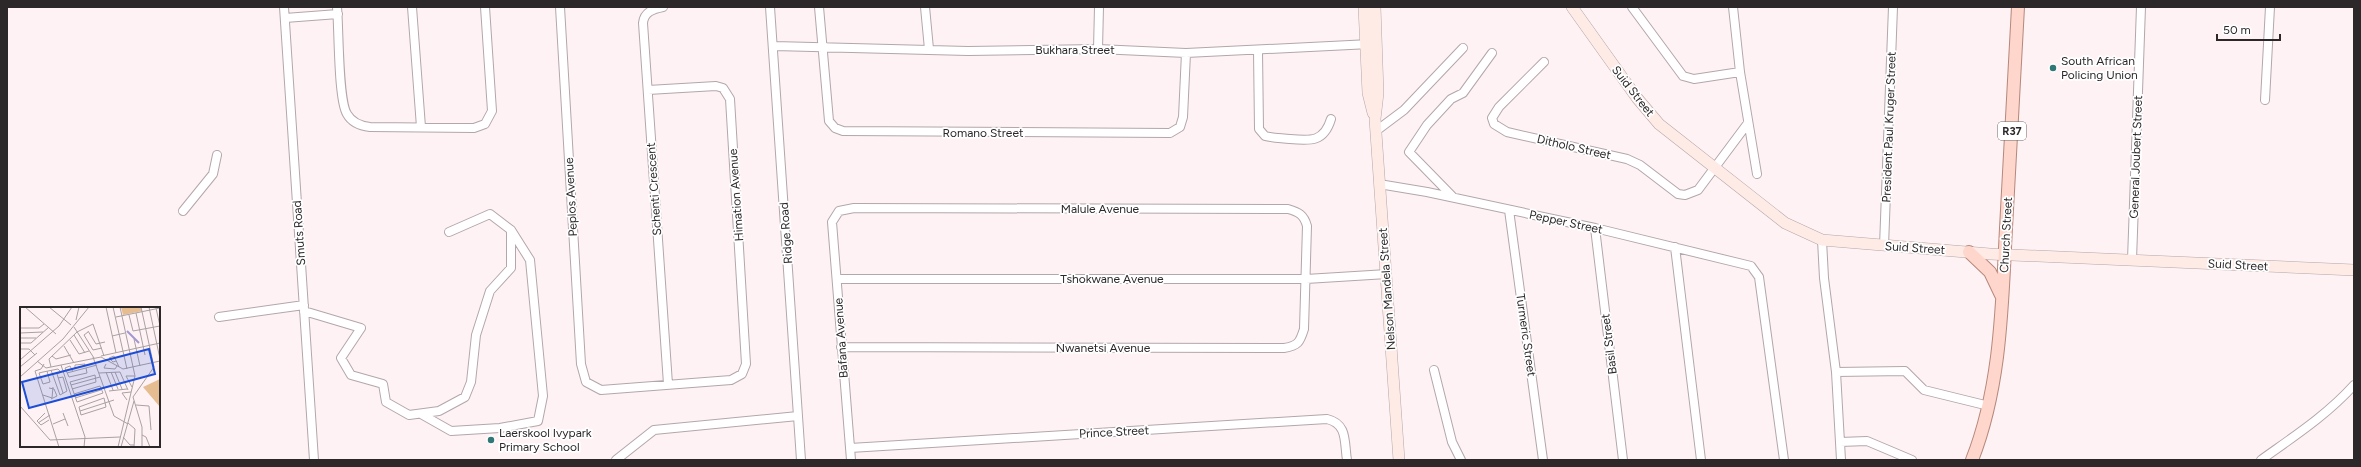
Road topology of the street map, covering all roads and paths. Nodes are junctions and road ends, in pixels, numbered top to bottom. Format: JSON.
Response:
{"nodes":[{"id":1,"x":284,"y":7,"type":"edge"},
{"id":2,"x":412,"y":7,"type":"edge"},
{"id":3,"x":485,"y":7,"type":"edge"},
{"id":4,"x":560,"y":7,"type":"edge"},
{"id":5,"x":663,"y":7,"type":"edge"},
{"id":6,"x":770,"y":7,"type":"edge"},
{"id":7,"x":819,"y":7,"type":"edge"},
{"id":8,"x":925,"y":7,"type":"edge"},
{"id":9,"x":1099,"y":7,"type":"edge"},
{"id":10,"x":1364,"y":7,"type":"edge"},
{"id":11,"x":1375,"y":7,"type":"edge"},
{"id":12,"x":1572,"y":7,"type":"edge"},
{"id":13,"x":1632,"y":7,"type":"edge"},
{"id":14,"x":1733,"y":7,"type":"edge"},
{"id":15,"x":1893,"y":7,"type":"edge"},
{"id":16,"x":2018,"y":7,"type":"edge"},
{"id":17,"x":2141,"y":7,"type":"edge"},
{"id":18,"x":2270,"y":7,"type":"edge"},
{"id":19,"x":338,"y":10,"type":"edge"},
{"id":20,"x":285,"y":18,"type":"junction"},
{"id":21,"x":1366,"y":44,"type":"junction"},
{"id":22,"x":1377,"y":44,"type":"junction"},
{"id":23,"x":774,"y":46,"type":"junction"},
{"id":24,"x":822,"y":48,"type":"junction"},
{"id":25,"x":1463,"y":48,"type":"dead end"},
{"id":26,"x":929,"y":49,"type":"junction"},
{"id":27,"x":1098,"y":49,"type":"junction"},
{"id":28,"x":1258,"y":51,"type":"junction"},
{"id":29,"x":1186,"y":53,"type":"junction"},
{"id":30,"x":1492,"y":53,"type":"dead end"},
{"id":31,"x":1544,"y":62,"type":"dead end"},
{"id":32,"x":1740,"y":72,"type":"junction"},
{"id":33,"x":648,"y":90,"type":"junction"},
{"id":34,"x":2265,"y":100,"type":"dead end"},
{"id":35,"x":1331,"y":119,"type":"dead end"},
{"id":36,"x":1375,"y":119,"type":"junction"},
{"id":37,"x":1748,"y":123,"type":"junction"},
{"id":38,"x":421,"y":127,"type":"junction"},
{"id":39,"x":1376,"y":131,"type":"junction"},
{"id":40,"x":217,"y":155,"type":"dead end"},
{"id":41,"x":1715,"y":168,"type":"junction"},
{"id":42,"x":1757,"y":174,"type":"dead end"},
{"id":43,"x":1379,"y":184,"type":"junction"},
{"id":44,"x":1453,"y":197,"type":"junction"},
{"id":45,"x":1509,"y":210,"type":"junction"},
{"id":46,"x":183,"y":211,"type":"dead end"},
{"id":47,"x":834,"y":216,"type":"joint"},
{"id":48,"x":1595,"y":228,"type":"junction"},
{"id":49,"x":511,"y":230,"type":"junction"},
{"id":50,"x":449,"y":232,"type":"dead end"},
{"id":51,"x":1822,"y":240,"type":"junction"},
{"id":52,"x":1884,"y":246,"type":"junction"},
{"id":53,"x":1675,"y":247,"type":"junction"},
{"id":54,"x":1969,"y":252,"type":"junction"},
{"id":55,"x":2005,"y":254,"type":"junction"},
{"id":56,"x":2132,"y":260,"type":"junction"},
{"id":57,"x":2354,"y":270,"type":"edge"},
{"id":58,"x":1387,"y":274,"type":"junction"},
{"id":59,"x":837,"y":279,"type":"junction"},
{"id":60,"x":1306,"y":279,"type":"junction"},
{"id":61,"x":2002,"y":300,"type":"junction"},
{"id":62,"x":304,"y":308,"type":"junction"},
{"id":63,"x":219,"y":317,"type":"dead end"},
{"id":64,"x":841,"y":347,"type":"junction"},
{"id":65,"x":1434,"y":370,"type":"dead end"},
{"id":66,"x":1836,"y":372,"type":"junction"},
{"id":67,"x":668,"y":384,"type":"junction"},
{"id":68,"x":2354,"y":385,"type":"edge"},
{"id":69,"x":1989,"y":406,"type":"junction"},
{"id":70,"x":421,"y":414,"type":"junction"},
{"id":71,"x":798,"y":416,"type":"junction"},
{"id":72,"x":1840,"y":442,"type":"junction"},
{"id":73,"x":850,"y":448,"type":"junction"},
{"id":74,"x":314,"y":460,"type":"edge"},
{"id":75,"x":616,"y":460,"type":"edge"},
{"id":76,"x":801,"y":460,"type":"edge"},
{"id":77,"x":851,"y":460,"type":"edge"},
{"id":78,"x":1347,"y":460,"type":"edge"},
{"id":79,"x":1399,"y":460,"type":"edge"},
{"id":80,"x":1461,"y":460,"type":"edge"},
{"id":81,"x":1543,"y":460,"type":"edge"},
{"id":82,"x":1623,"y":460,"type":"edge"},
{"id":83,"x":1701,"y":460,"type":"edge"},
{"id":84,"x":1784,"y":460,"type":"edge"},
{"id":85,"x":1841,"y":460,"type":"edge"},
{"id":86,"x":1912,"y":460,"type":"edge"},
{"id":87,"x":1972,"y":460,"type":"edge"},
{"id":88,"x":2260,"y":460,"type":"edge"}],
"edges":[{"from":1,"to":20,"type":"street","name":"Smuts Road"},
{"from":2,"to":38,"type":"street"},
{"from":3,"to":38,"type":"street"},
{"from":4,"to":67,"type":"street","name":"Peplos Avenue"},
{"from":5,"to":33,"type":"street","name":"Schenti Crescent"},
{"from":6,"to":23,"type":"street","name":"Ridge Road"},
{"from":7,"to":24,"type":"street","name":"Romano Street"},
{"from":8,"to":26,"type":"street"},
{"from":9,"to":27,"type":"street"},
{"from":10,"to":21,"type":"street","name":"Nelson Mandela Street"},
{"from":11,"to":22,"type":"street","name":"Nelson Mandela Street"},
{"from":12,"to":41,"type":"street","name":"Suid Street"},
{"from":13,"to":32,"type":"street"},
{"from":14,"to":32,"type":"street"},
{"from":15,"to":52,"type":"street","name":"President Paul Kruger Street"},
{"from":16,"to":55,"type":"main road","name":"Church Street","number":"R37"},
{"from":17,"to":56,"type":"street","name":"General Joubert Street"},
{"from":18,"to":34,"type":"street"},
{"from":19,"to":20,"type":"street"},
{"from":19,"to":38,"type":"street"},
{"from":20,"to":62,"type":"street","name":"Smuts Road"},
{"from":21,"to":22,"type":"street","name":"Bukhara Street"},
{"from":21,"to":28,"type":"street","name":"Bukhara Street"},
{"from":21,"to":36,"type":"street","name":"Nelson Mandela Street"},
{"from":22,"to":36,"type":"street","name":"Nelson Mandela Street"},
{"from":23,"to":24,"type":"street","name":"Bukhara Street"},
{"from":23,"to":71,"type":"street","name":"Ridge Road"},
{"from":24,"to":26,"type":"street","name":"Bukhara Street"},
{"from":24,"to":29,"type":"street","name":"Romano Street"},
{"from":25,"to":39,"type":"street"},
{"from":26,"to":27,"type":"street","name":"Bukhara Street"},
{"from":27,"to":29,"type":"street","name":"Bukhara Street"},
{"from":28,"to":29,"type":"street","name":"Bukhara Street"},
{"from":28,"to":35,"type":"street"},
{"from":30,"to":44,"type":"street"},
{"from":31,"to":41,"type":"street","name":"Ditholo Street"},
{"from":32,"to":37,"type":"street"},
{"from":33,"to":67,"type":"street","name":"Schenti Crescent"},
{"from":33,"to":67,"type":"street","name":"Himation Avenue"},
{"from":36,"to":39,"type":"street","name":"Nelson Mandela Street"},
{"from":37,"to":41,"type":"street"},
{"from":37,"to":42,"type":"street"},
{"from":39,"to":43,"type":"street","name":"Nelson Mandela Street"},
{"from":40,"to":46,"type":"street"},
{"from":41,"to":51,"type":"street","name":"Suid Street"},
{"from":43,"to":44,"type":"street","name":"Pepper Street"},
{"from":43,"to":58,"type":"street","name":"Nelson Mandela Street"},
{"from":44,"to":45,"type":"street","name":"Pepper Street"},
{"from":45,"to":48,"type":"street","name":"Pepper Street"},
{"from":45,"to":81,"type":"street","name":"Turmeric Street"},
{"from":47,"to":59,"type":"street","name":"Bafana Avenue"},
{"from":47,"to":60,"type":"street","name":"Malule Avenue"},
{"from":48,"to":53,"type":"street","name":"Pepper Street"},
{"from":48,"to":82,"type":"street","name":"Basil Street"},
{"from":49,"to":50,"type":"street"},
{"from":49,"to":70,"type":"street"},
{"from":49,"to":70,"type":"street"},
{"from":51,"to":52,"type":"street","name":"Suid Street"},
{"from":51,"to":66,"type":"street"},
{"from":52,"to":54,"type":"street","name":"Suid Street"},
{"from":53,"to":83,"type":"street"},
{"from":53,"to":84,"type":"street","name":"Pepper Street"},
{"from":54,"to":55,"type":"street","name":"Suid Street"},
{"from":54,"to":61,"type":"main road"},
{"from":55,"to":56,"type":"street","name":"Suid Street"},
{"from":55,"to":61,"type":"main road","name":"Church Street","number":"R37"},
{"from":56,"to":57,"type":"street","name":"Suid Street"},
{"from":58,"to":60,"type":"street","name":"Tshokwane Avenue"},
{"from":58,"to":79,"type":"street","name":"Nelson Mandela Street"},
{"from":59,"to":60,"type":"street","name":"Tshokwane Avenue"},
{"from":59,"to":64,"type":"street","name":"Bafana Avenue"},
{"from":60,"to":64,"type":"street","name":"Nwanetsi Avenue"},
{"from":61,"to":69,"type":"main road","name":"Church Street","number":"R37"},
{"from":62,"to":63,"type":"street"},
{"from":62,"to":70,"type":"street"},
{"from":62,"to":74,"type":"street","name":"Smuts Road"},
{"from":64,"to":73,"type":"street","name":"Bafana Avenue"},
{"from":65,"to":80,"type":"street"},
{"from":66,"to":69,"type":"street"},
{"from":66,"to":72,"type":"street"},
{"from":68,"to":88,"type":"street"},
{"from":69,"to":87,"type":"main road","name":"Church Street","number":"R37"},
{"from":71,"to":75,"type":"street"},
{"from":71,"to":76,"type":"street","name":"Ridge Road"},
{"from":72,"to":85,"type":"street"},
{"from":72,"to":86,"type":"street"},
{"from":73,"to":77,"type":"street","name":"Bafana Avenue"},
{"from":73,"to":78,"type":"street","name":"Prince Street"}]}
